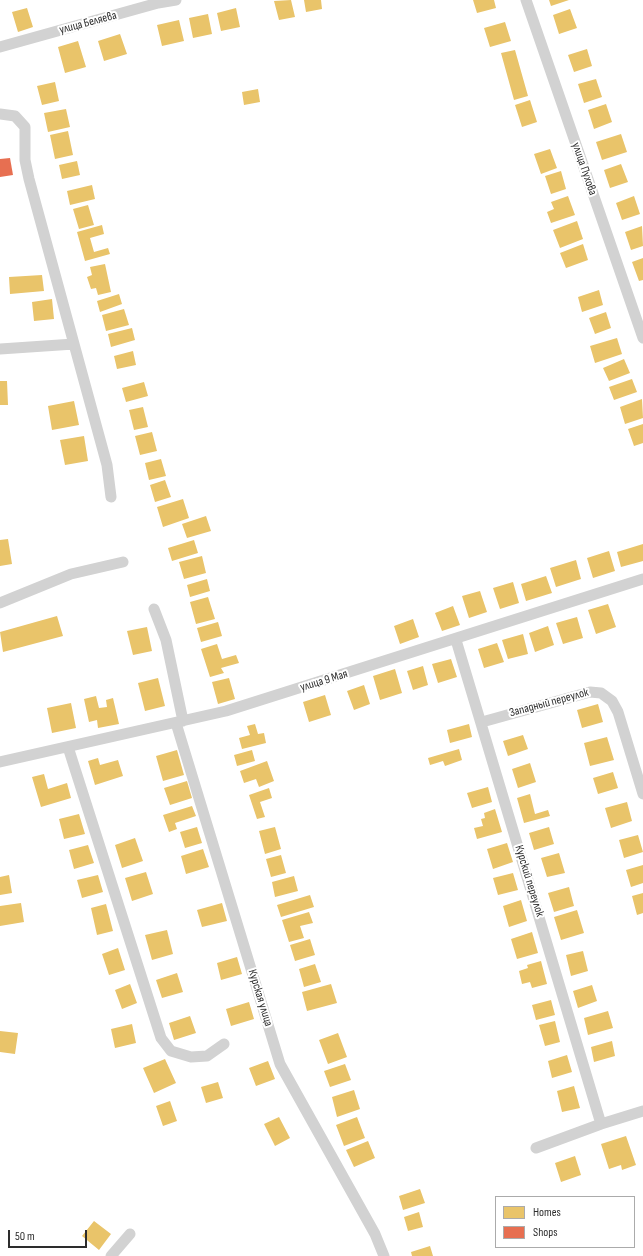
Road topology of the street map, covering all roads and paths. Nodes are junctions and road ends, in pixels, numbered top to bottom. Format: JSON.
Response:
{"nodes":[{"id":1,"x":176,"y":0,"type":"edge"},
{"id":2,"x":526,"y":0,"type":"edge"},
{"id":3,"x":0,"y":47,"type":"edge"},
{"id":4,"x":0,"y":114,"type":"edge"},
{"id":5,"x":643,"y":338,"type":"edge"},
{"id":6,"x":74,"y":344,"type":"junction"},
{"id":7,"x":0,"y":349,"type":"edge"},
{"id":8,"x":111,"y":497,"type":"dead end"},
{"id":9,"x":123,"y":562,"type":"dead end"},
{"id":10,"x":643,"y":579,"type":"edge"},
{"id":11,"x":0,"y":603,"type":"edge"},
{"id":12,"x":154,"y":609,"type":"dead end"},
{"id":13,"x":456,"y":640,"type":"junction"},
{"id":14,"x":180,"y":722,"type":"junction"},
{"id":15,"x":482,"y":722,"type":"junction"},
{"id":16,"x":68,"y":747,"type":"junction"},
{"id":17,"x":0,"y":762,"type":"edge"},
{"id":18,"x":643,"y":794,"type":"edge"},
{"id":19,"x":224,"y":1044,"type":"dead end"},
{"id":20,"x":643,"y":1111,"type":"edge"},
{"id":21,"x":601,"y":1124,"type":"junction"},
{"id":22,"x":536,"y":1148,"type":"dead end"},
{"id":23,"x":130,"y":1234,"type":"dead end"},
{"id":24,"x":111,"y":1256,"type":"edge"},
{"id":25,"x":384,"y":1256,"type":"edge"}],
"edges":[{"from":1,"to":3,"type":"street","name":"улица Беляева"},
{"from":2,"to":5,"type":"street","name":"улица Пухова"},
{"from":4,"to":6,"type":"street"},
{"from":6,"to":7,"type":"street"},
{"from":6,"to":8,"type":"street"},
{"from":9,"to":11,"type":"street"},
{"from":10,"to":13,"type":"street","name":"улица 9 Мая"},
{"from":12,"to":14,"type":"street","name":"Курская улица"},
{"from":13,"to":14,"type":"street","name":"улица 9 Мая"},
{"from":13,"to":15,"type":"street","name":"Курский переулок"},
{"from":14,"to":16,"type":"street","name":"улица 9 Мая"},
{"from":14,"to":25,"type":"street","name":"Курская улица"},
{"from":15,"to":18,"type":"street","name":"Западный переулок"},
{"from":15,"to":21,"type":"street","name":"Курский переулок"},
{"from":16,"to":17,"type":"street","name":"улица 9 Мая"},
{"from":16,"to":19,"type":"street"},
{"from":20,"to":21,"type":"street"},
{"from":21,"to":22,"type":"street"},
{"from":23,"to":24,"type":"street"}]}
